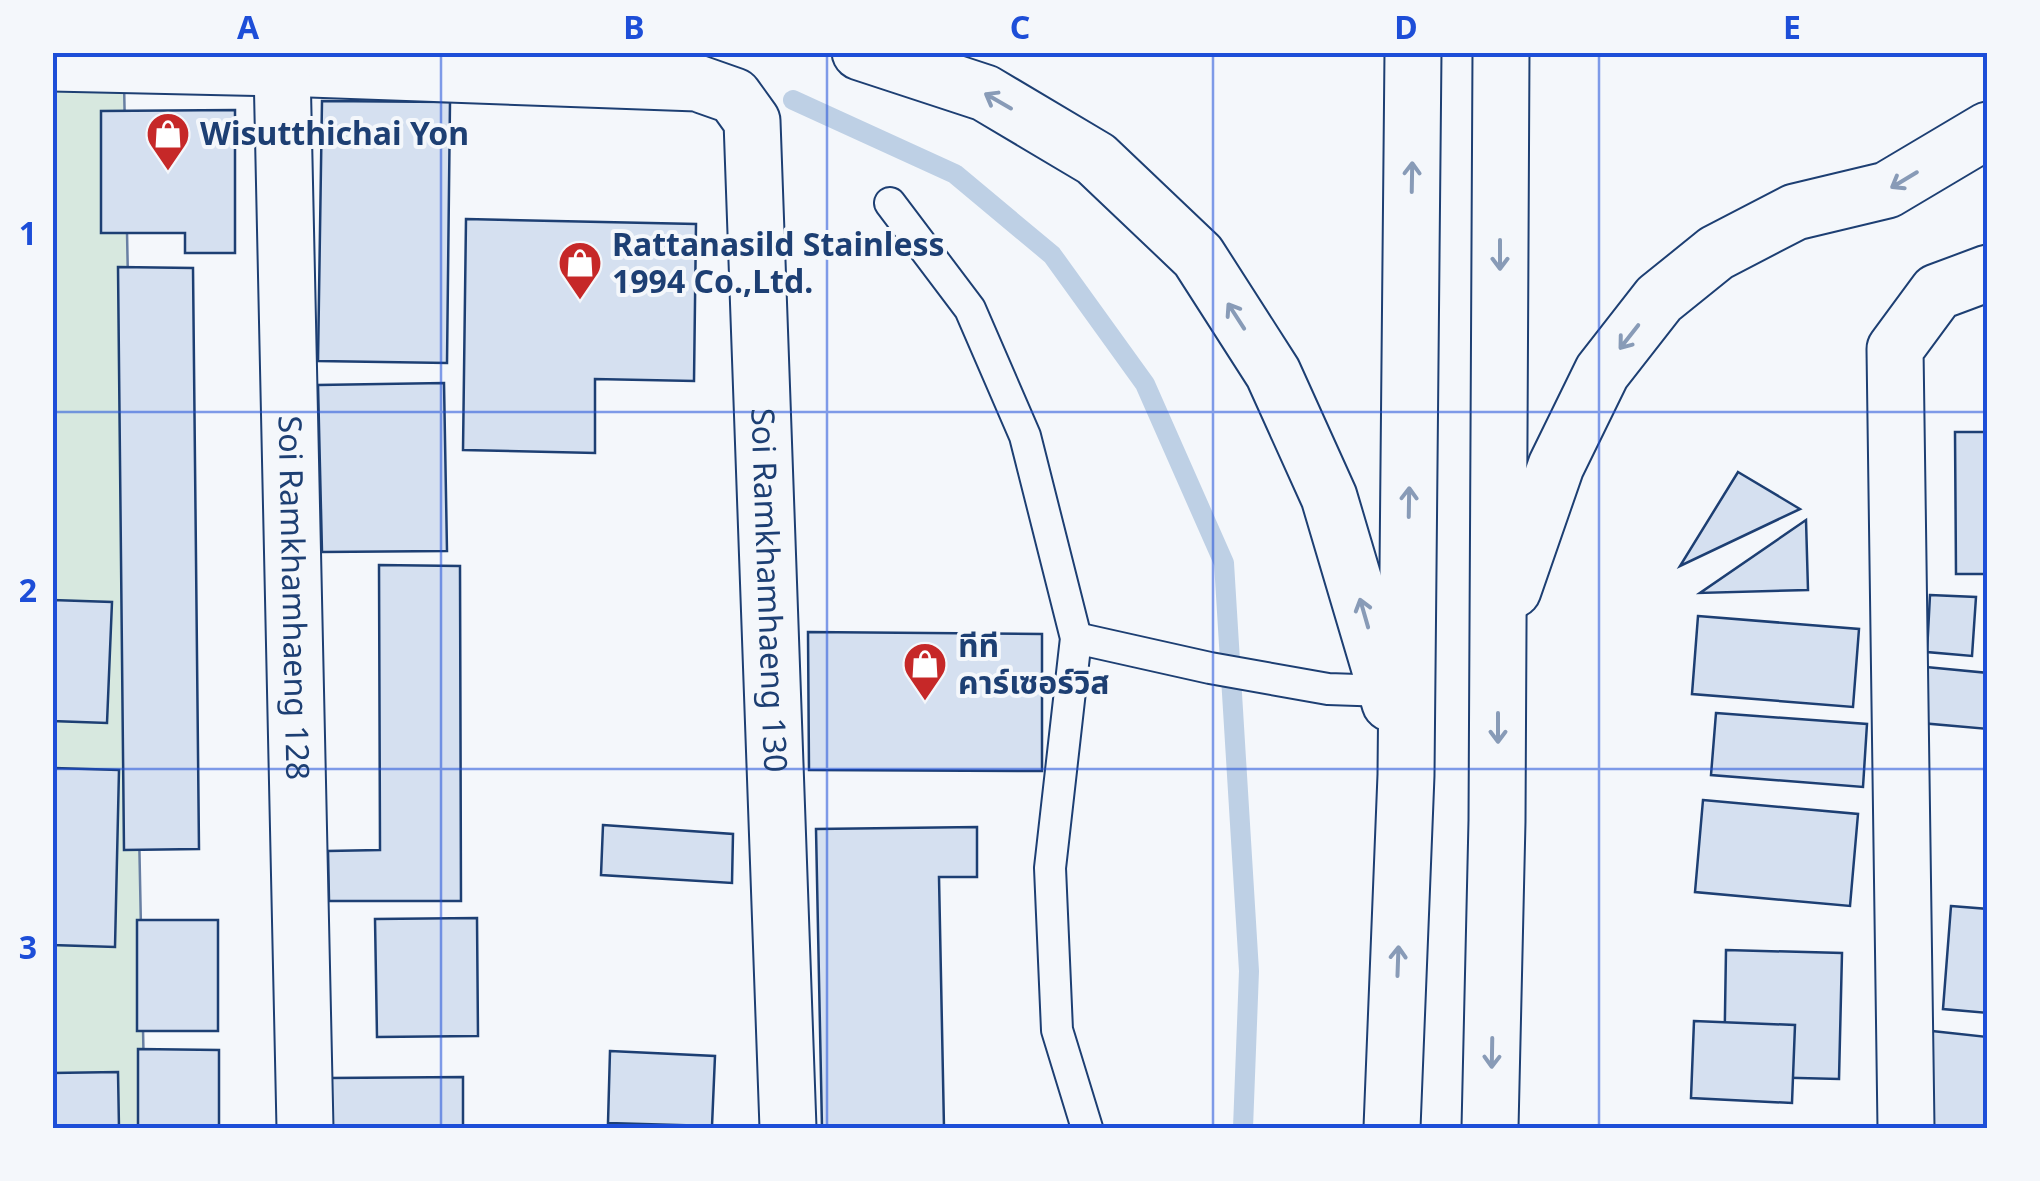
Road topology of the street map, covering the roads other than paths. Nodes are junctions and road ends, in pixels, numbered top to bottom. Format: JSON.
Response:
{"nodes":[{"id":1,"x":860,"y":52,"type":"edge"},
{"id":2,"x":1413,"y":52,"type":"edge"},
{"id":3,"x":1501,"y":52,"type":"edge"},
{"id":4,"x":52,"y":63,"type":"edge"},
{"id":5,"x":282,"y":68,"type":"junction"},
{"id":6,"x":1988,"y":130,"type":"edge"},
{"id":7,"x":890,"y":203,"type":"dead end"},
{"id":8,"x":1988,"y":273,"type":"edge"},
{"id":9,"x":1499,"y":630,"type":"junction"},
{"id":10,"x":1076,"y":638,"type":"junction"},
{"id":11,"x":1387,"y":691,"type":"junction"},
{"id":12,"x":1406,"y":774,"type":"junction"},
{"id":13,"x":305,"y":1128,"type":"edge"},
{"id":14,"x":788,"y":1128,"type":"edge"},
{"id":15,"x":1087,"y":1128,"type":"edge"},
{"id":16,"x":1392,"y":1128,"type":"edge"},
{"id":17,"x":1490,"y":1128,"type":"edge"},
{"id":18,"x":1906,"y":1128,"type":"edge"}],
"edges":[{"from":11,"to":1,"type":"main road","one_way":true},
{"from":12,"to":2,"type":"main road","one_way":true},
{"from":3,"to":9,"type":"main road","one_way":true},
{"from":4,"to":5,"type":"main road"},
{"from":5,"to":13,"type":"main road","name":"Soi Ramkhamhaeng 128"},
{"from":5,"to":14,"type":"main road","name":"Soi Ramkhamhaeng 130"},
{"from":6,"to":9,"type":"main road","one_way":true},
{"from":7,"to":10,"type":"lane"},
{"from":8,"to":18,"type":"main road"},
{"from":9,"to":17,"type":"main road","one_way":true},
{"from":10,"to":11,"type":"lane"},
{"from":10,"to":15,"type":"lane"},
{"from":11,"to":12,"type":"main road"},
{"from":16,"to":12,"type":"main road","one_way":true}]}
